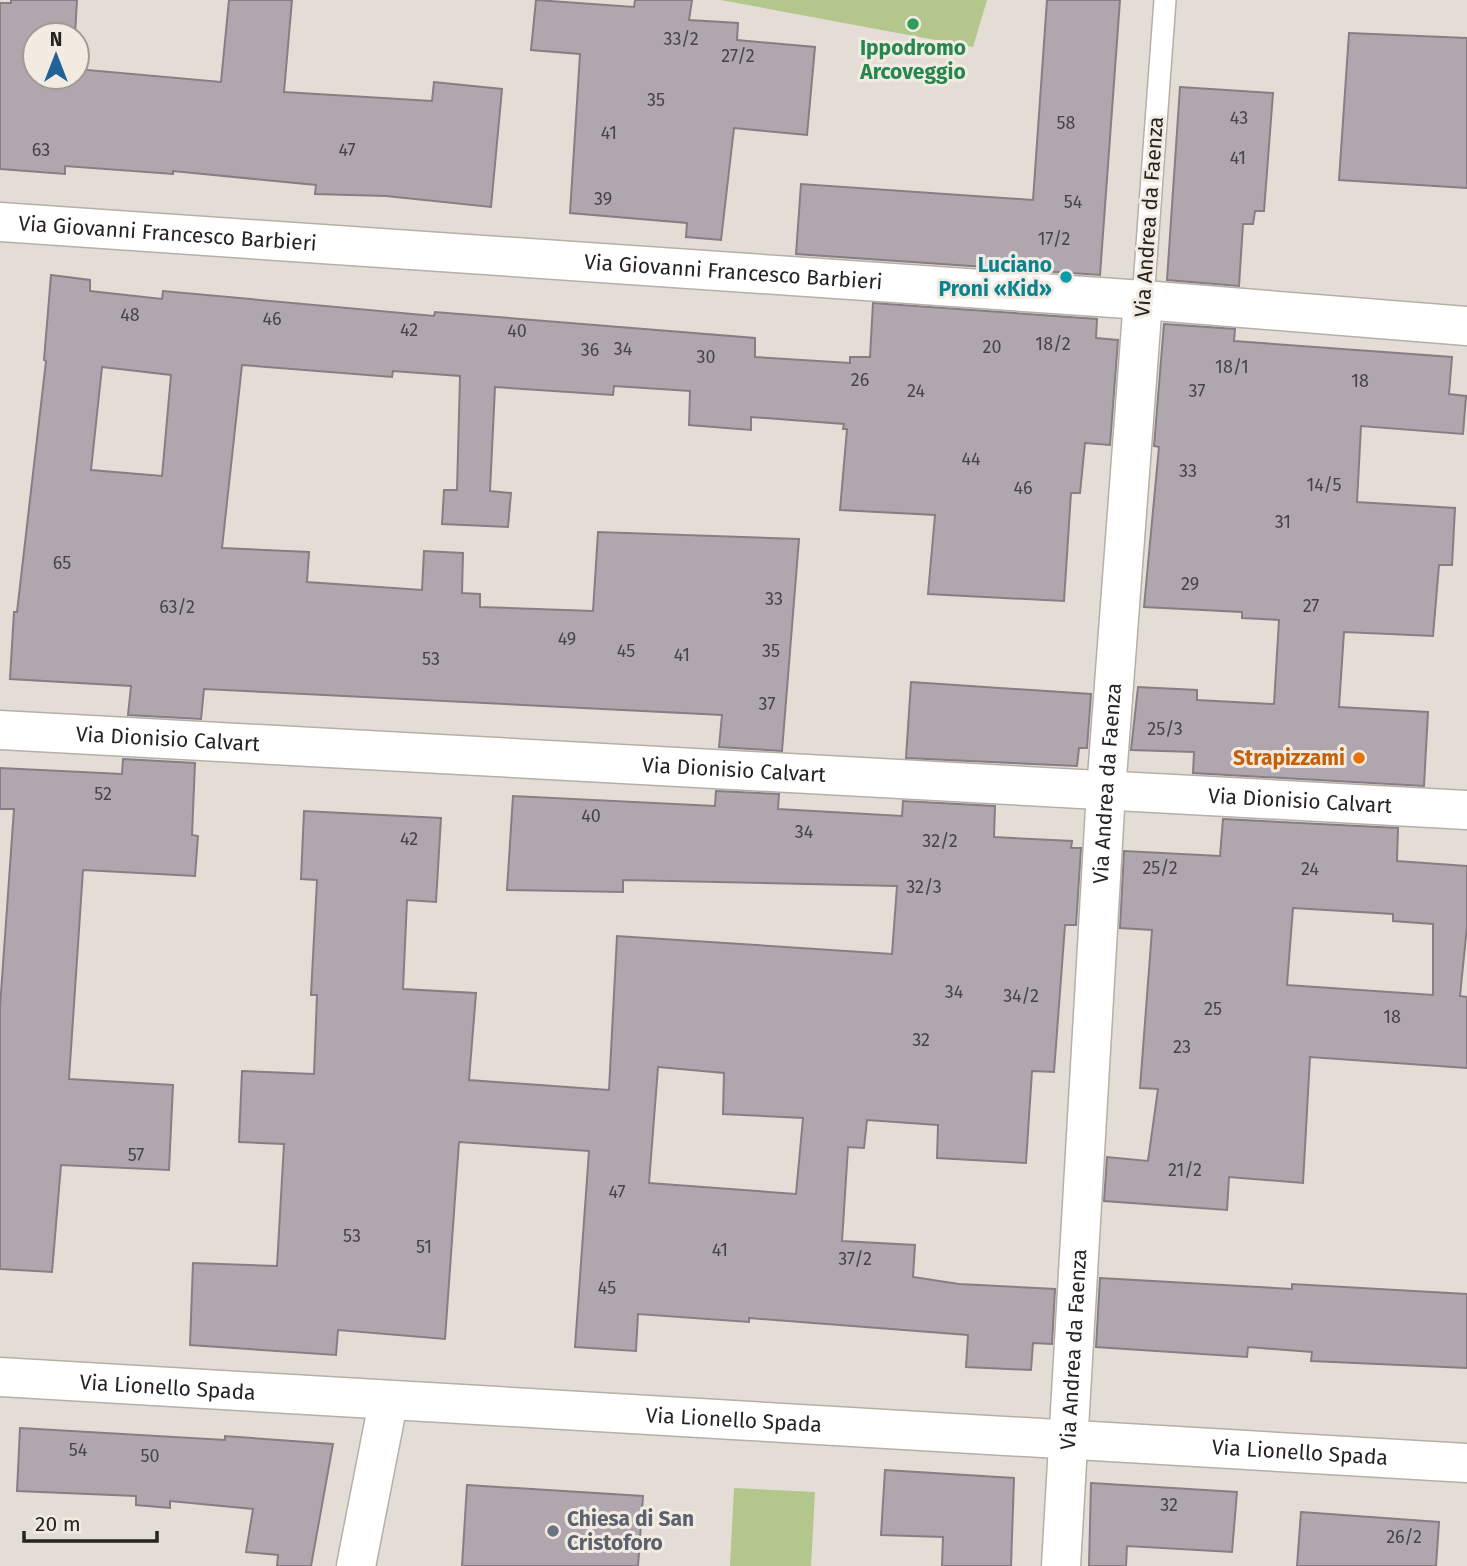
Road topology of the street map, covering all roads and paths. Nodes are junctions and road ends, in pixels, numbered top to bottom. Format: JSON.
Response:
{"nodes":[{"id":1,"x":1165,"y":0,"type":"edge"},
{"id":2,"x":0,"y":222,"type":"edge"},
{"id":3,"x":1143,"y":300,"type":"junction"},
{"id":4,"x":1467,"y":326,"type":"edge"},
{"id":5,"x":0,"y":730,"type":"edge"},
{"id":6,"x":1106,"y":791,"type":"junction"},
{"id":7,"x":1467,"y":810,"type":"edge"},
{"id":8,"x":0,"y":1377,"type":"edge"},
{"id":9,"x":388,"y":1403,"type":"junction"},
{"id":10,"x":1067,"y":1437,"type":"junction"},
{"id":11,"x":1467,"y":1463,"type":"edge"},
{"id":12,"x":356,"y":1566,"type":"edge"},
{"id":13,"x":1061,"y":1566,"type":"edge"}],
"edges":[{"from":1,"to":3,"type":"lane","name":"Via Andrea da Faenza"},
{"from":2,"to":3,"type":"street","name":"Via Giovanni Francesco Barbieri"},
{"from":3,"to":4,"type":"street","name":"Via Giovanni Francesco Barbieri"},
{"from":3,"to":6,"type":"street","name":"Via Andrea da Faenza"},
{"from":5,"to":6,"type":"street","name":"Via Dionisio Calvart"},
{"from":6,"to":7,"type":"street","name":"Via Dionisio Calvart"},
{"from":6,"to":10,"type":"street","name":"Via Andrea da Faenza"},
{"from":8,"to":9,"type":"street","name":"Via Lionello Spada"},
{"from":9,"to":10,"type":"street","name":"Via Lionello Spada"},
{"from":9,"to":12,"type":"street"},
{"from":10,"to":11,"type":"street","name":"Via Lionello Spada"},
{"from":10,"to":13,"type":"street","name":"Via Andrea da Faenza"}]}
